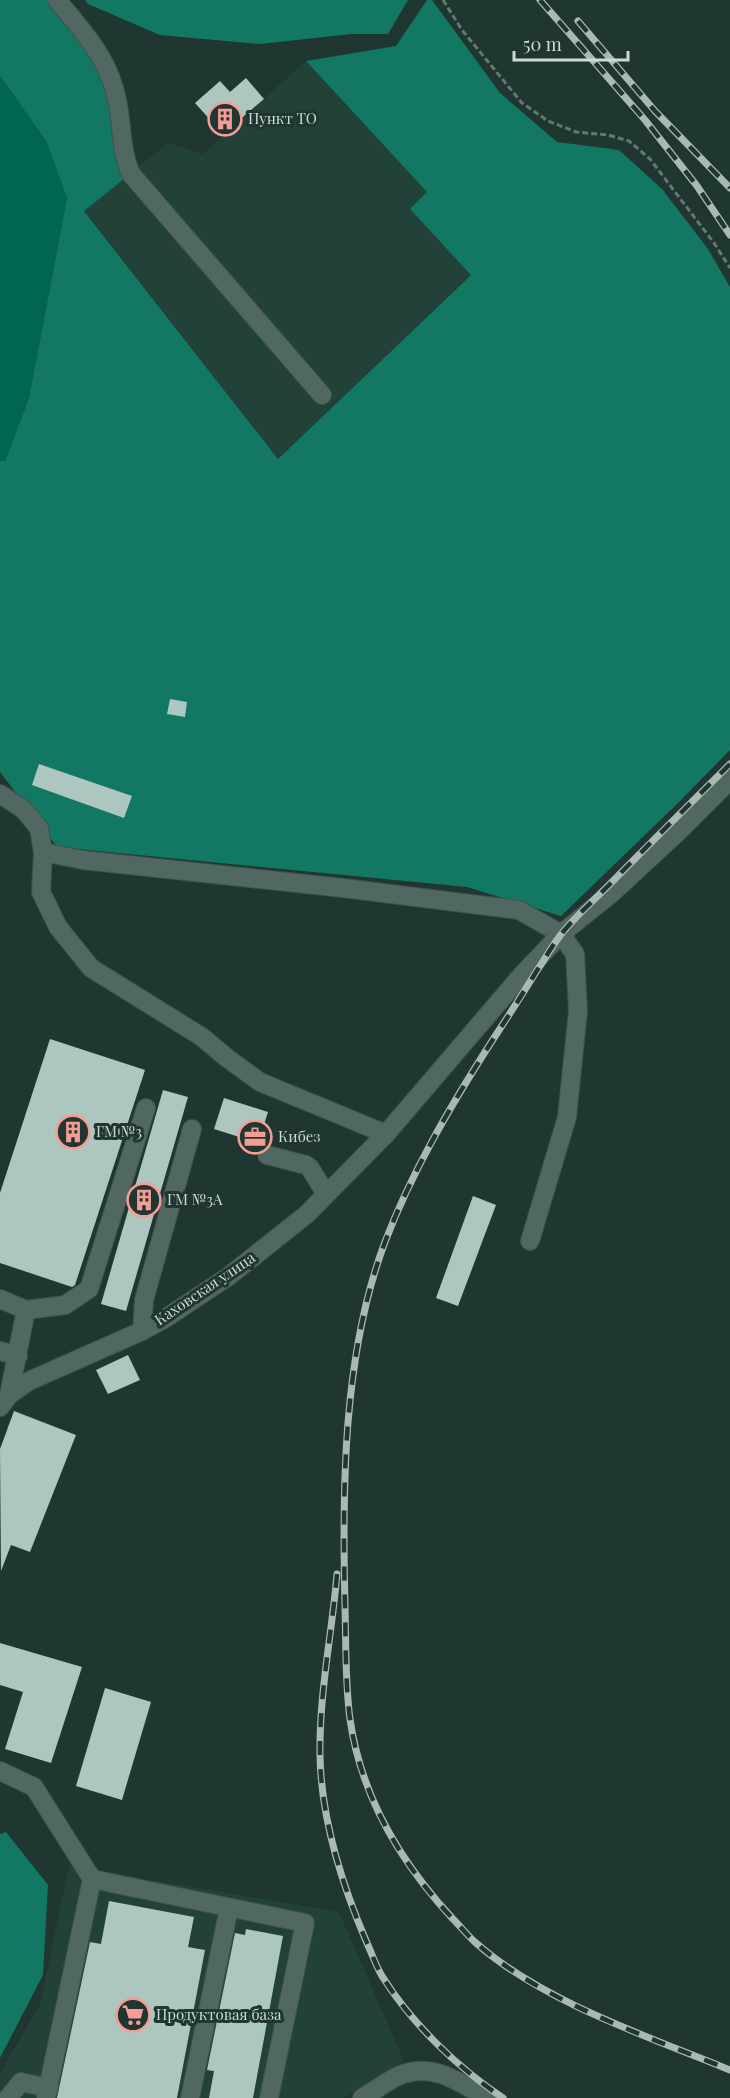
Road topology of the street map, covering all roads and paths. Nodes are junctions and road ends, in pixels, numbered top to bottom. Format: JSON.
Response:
{"nodes":[{"id":1,"x":57,"y":0,"type":"edge"},
{"id":2,"x":443,"y":0,"type":"edge"},
{"id":3,"x":730,"y":268,"type":"edge"},
{"id":4,"x":322,"y":395,"type":"dead end"},
{"id":5,"x":730,"y":780,"type":"edge"},
{"id":6,"x":0,"y":794,"type":"edge"},
{"id":7,"x":43,"y":852,"type":"junction"},
{"id":8,"x":561,"y":934,"type":"junction"},
{"id":9,"x":146,"y":1108,"type":"dead end"},
{"id":10,"x":192,"y":1129,"type":"dead end"},
{"id":11,"x":386,"y":1134,"type":"junction"},
{"id":12,"x":267,"y":1155,"type":"dead end"},
{"id":13,"x":326,"y":1194,"type":"junction"},
{"id":14,"x":530,"y":1241,"type":"dead end"},
{"id":15,"x":0,"y":1299,"type":"edge"},
{"id":16,"x":26,"y":1311,"type":"junction"},
{"id":17,"x":142,"y":1331,"type":"junction"},
{"id":18,"x":9,"y":1353,"type":"edge"},
{"id":19,"x":4,"y":1401,"type":"edge"},
{"id":20,"x":0,"y":1771,"type":"edge"},
{"id":21,"x":92,"y":1879,"type":"junction"},
{"id":22,"x":229,"y":1908,"type":"junction"},
{"id":23,"x":48,"y":2093,"type":"edge"},
{"id":24,"x":8,"y":2098,"type":"edge"},
{"id":25,"x":190,"y":2098,"type":"edge"},
{"id":26,"x":269,"y":2098,"type":"edge"},
{"id":27,"x":362,"y":2098,"type":"edge"},
{"id":28,"x":487,"y":2098,"type":"edge"}],
"edges":[{"from":1,"to":4,"type":"street"},
{"from":2,"to":3,"type":"path"},
{"from":5,"to":8,"type":"street","name":"Каховская улица"},
{"from":6,"to":7,"type":"street"},
{"from":7,"to":8,"type":"street"},
{"from":7,"to":11,"type":"street"},
{"from":8,"to":11,"type":"street","name":"Каховская улица"},
{"from":8,"to":14,"type":"street"},
{"from":9,"to":16,"type":"street"},
{"from":10,"to":17,"type":"street"},
{"from":11,"to":13,"type":"street","name":"Каховская улица"},
{"from":12,"to":13,"type":"street"},
{"from":13,"to":17,"type":"street","name":"Каховская улица"},
{"from":15,"to":16,"type":"street"},
{"from":16,"to":18,"type":"street"},
{"from":17,"to":19,"type":"street","name":"Каховская улица"},
{"from":18,"to":19,"type":"street"},
{"from":20,"to":21,"type":"street"},
{"from":21,"to":22,"type":"street"},
{"from":21,"to":23,"type":"street"},
{"from":22,"to":25,"type":"street"},
{"from":22,"to":26,"type":"street"},
{"from":23,"to":24,"type":"street"},
{"from":27,"to":28,"type":"street"}]}
